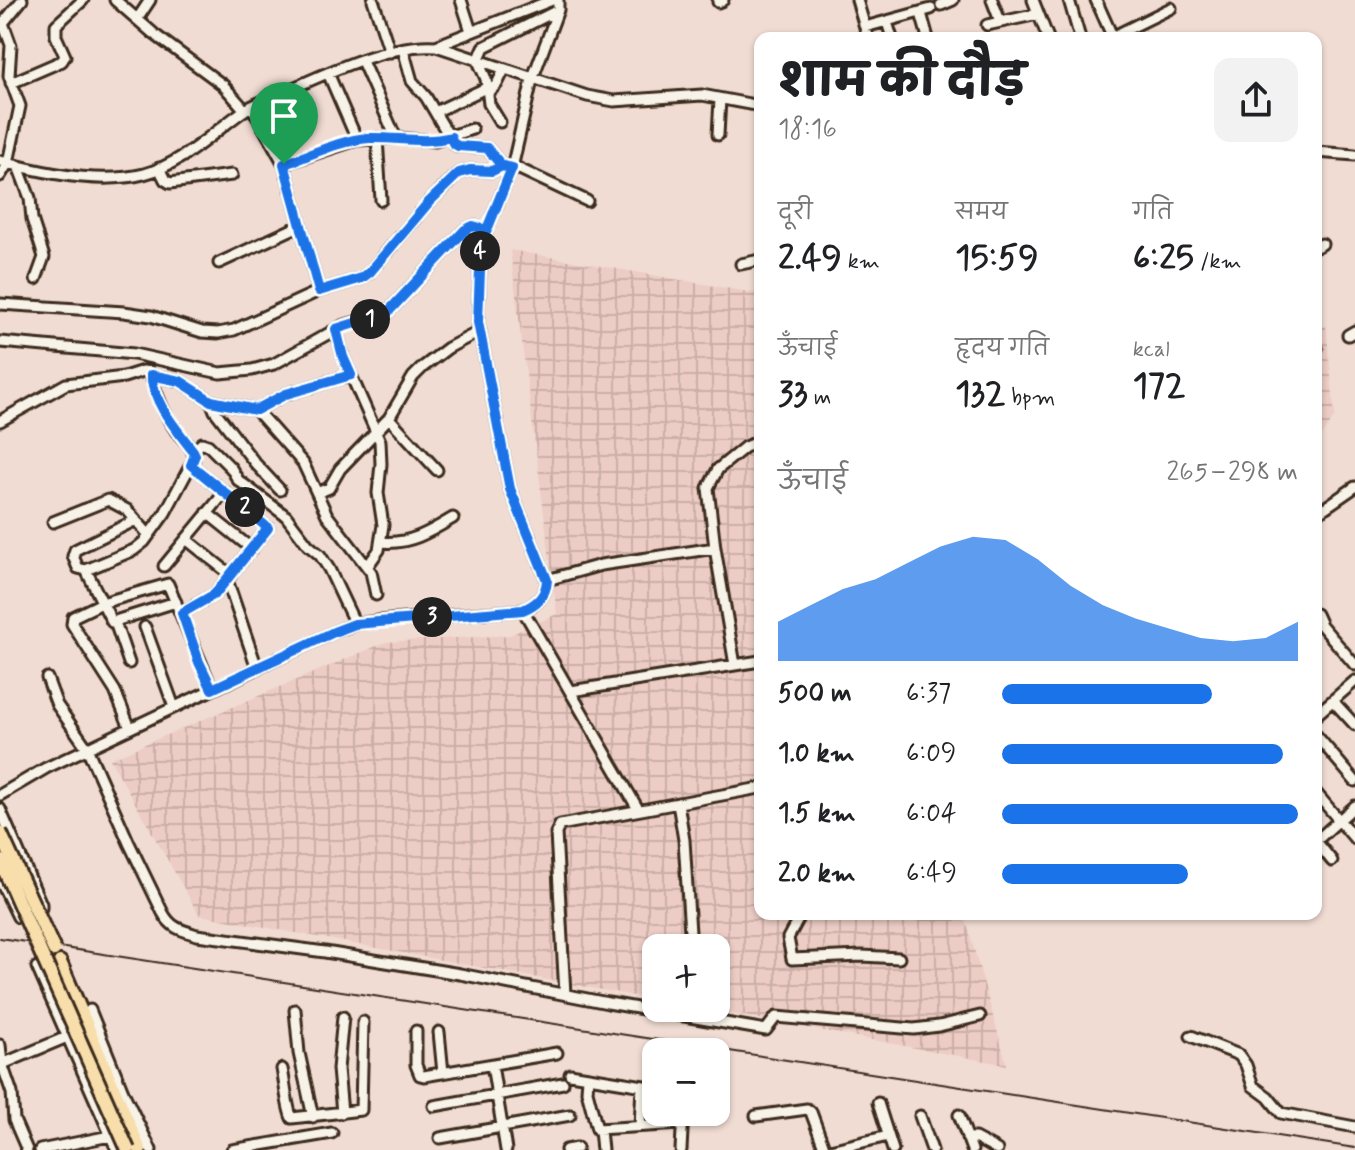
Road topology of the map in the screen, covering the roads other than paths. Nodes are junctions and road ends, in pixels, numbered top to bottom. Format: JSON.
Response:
{"nodes":[{"id":1,"x":22,"y":0,"type":"edge"},
{"id":2,"x":83,"y":0,"type":"edge"},
{"id":3,"x":115,"y":0,"type":"edge"},
{"id":4,"x":150,"y":0,"type":"edge"},
{"id":5,"x":373,"y":0,"type":"edge"},
{"id":6,"x":461,"y":0,"type":"edge"},
{"id":7,"x":857,"y":0,"type":"edge"},
{"id":8,"x":953,"y":0,"type":"edge"},
{"id":9,"x":992,"y":0,"type":"edge"},
{"id":10,"x":1033,"y":0,"type":"edge"},
{"id":11,"x":1069,"y":0,"type":"edge"},
{"id":12,"x":1097,"y":0,"type":"edge"},
{"id":13,"x":556,"y":3,"type":"edge"},
{"id":14,"x":527,"y":5,"type":"edge"},
{"id":15,"x":941,"y":5,"type":"dead end"},
{"id":16,"x":1171,"y":8,"type":"dead end"},
{"id":17,"x":1038,"y":14,"type":"junction"},
{"id":18,"x":138,"y":18,"type":"junction"},
{"id":19,"x":1000,"y":21,"type":"junction"},
{"id":20,"x":887,"y":22,"type":"junction"},
{"id":21,"x":1,"y":23,"type":"edge"},
{"id":22,"x":987,"y":25,"type":"dead end"},
{"id":23,"x":865,"y":27,"type":"junction"},
{"id":24,"x":471,"y":31,"type":"junction"},
{"id":25,"x":866,"y":32,"type":"edge"},
{"id":26,"x":890,"y":32,"type":"edge"},
{"id":27,"x":928,"y":32,"type":"edge"},
{"id":28,"x":1046,"y":32,"type":"edge"},
{"id":29,"x":1078,"y":32,"type":"edge"},
{"id":30,"x":1110,"y":32,"type":"edge"},
{"id":31,"x":1124,"y":32,"type":"edge"},
{"id":32,"x":436,"y":46,"type":"junction"},
{"id":33,"x":403,"y":49,"type":"junction"},
{"id":34,"x":390,"y":52,"type":"junction"},
{"id":35,"x":362,"y":61,"type":"junction"},
{"id":36,"x":478,"y":61,"type":"junction"},
{"id":37,"x":5,"y":70,"type":"edge"},
{"id":38,"x":504,"y":70,"type":"junction"},
{"id":39,"x":328,"y":73,"type":"junction"},
{"id":40,"x":532,"y":80,"type":"junction"},
{"id":41,"x":11,"y":83,"type":"junction"},
{"id":42,"x":488,"y":90,"type":"junction"},
{"id":43,"x":720,"y":99,"type":"junction"},
{"id":44,"x":754,"y":105,"type":"edge"},
{"id":45,"x":248,"y":108,"type":"junction"},
{"id":46,"x":435,"y":112,"type":"junction"},
{"id":47,"x":500,"y":122,"type":"dead end"},
{"id":48,"x":472,"y":129,"type":"dead end"},
{"id":49,"x":718,"y":135,"type":"dead end"},
{"id":50,"x":451,"y":137,"type":"junction"},
{"id":51,"x":377,"y":138,"type":"junction"},
{"id":52,"x":396,"y":138,"type":"junction"},
{"id":53,"x":357,"y":140,"type":"junction"},
{"id":54,"x":1322,"y":152,"type":"edge"},
{"id":55,"x":1355,"y":155,"type":"edge"},
{"id":56,"x":6,"y":162,"type":"edge"},
{"id":57,"x":284,"y":164,"type":"junction"},
{"id":58,"x":159,"y":168,"type":"junction"},
{"id":59,"x":509,"y":168,"type":"junction"},
{"id":60,"x":232,"y":175,"type":"dead end"},
{"id":61,"x":0,"y":176,"type":"edge"},
{"id":62,"x":381,"y":200,"type":"dead end"},
{"id":63,"x":587,"y":201,"type":"dead end"},
{"id":64,"x":299,"y":226,"type":"junction"},
{"id":65,"x":487,"y":229,"type":"junction"},
{"id":66,"x":754,"y":261,"type":"edge"},
{"id":67,"x":219,"y":263,"type":"dead end"},
{"id":68,"x":741,"y":264,"type":"dead end"},
{"id":69,"x":36,"y":279,"type":"dead end"},
{"id":70,"x":319,"y":291,"type":"junction"},
{"id":71,"x":0,"y":304,"type":"edge"},
{"id":72,"x":336,"y":329,"type":"junction"},
{"id":73,"x":480,"y":331,"type":"junction"},
{"id":74,"x":0,"y":342,"type":"edge"},
{"id":75,"x":151,"y":375,"type":"junction"},
{"id":76,"x":351,"y":375,"type":"junction"},
{"id":77,"x":211,"y":401,"type":"junction"},
{"id":78,"x":256,"y":410,"type":"junction"},
{"id":79,"x":389,"y":418,"type":"junction"},
{"id":80,"x":0,"y":421,"type":"edge"},
{"id":81,"x":377,"y":431,"type":"junction"},
{"id":82,"x":754,"y":444,"type":"edge"},
{"id":83,"x":193,"y":451,"type":"junction"},
{"id":84,"x":191,"y":465,"type":"junction"},
{"id":85,"x":437,"y":470,"type":"dead end"},
{"id":86,"x":1355,"y":487,"type":"edge"},
{"id":87,"x":280,"y":490,"type":"dead end"},
{"id":88,"x":225,"y":492,"type":"junction"},
{"id":89,"x":317,"y":493,"type":"junction"},
{"id":90,"x":1322,"y":510,"type":"edge"},
{"id":91,"x":207,"y":513,"type":"junction"},
{"id":92,"x":453,"y":518,"type":"dead end"},
{"id":93,"x":136,"y":520,"type":"junction"},
{"id":94,"x":53,"y":522,"type":"dead end"},
{"id":95,"x":149,"y":535,"type":"junction"},
{"id":96,"x":186,"y":539,"type":"junction"},
{"id":97,"x":381,"y":542,"type":"junction"},
{"id":98,"x":715,"y":548,"type":"junction"},
{"id":99,"x":252,"y":549,"type":"junction"},
{"id":100,"x":164,"y":566,"type":"dead end"},
{"id":101,"x":367,"y":567,"type":"junction"},
{"id":102,"x":86,"y":570,"type":"junction"},
{"id":103,"x":229,"y":577,"type":"junction"},
{"id":104,"x":547,"y":580,"type":"junction"},
{"id":105,"x":376,"y":595,"type":"dead end"},
{"id":106,"x":176,"y":602,"type":"junction"},
{"id":107,"x":102,"y":603,"type":"junction"},
{"id":108,"x":523,"y":610,"type":"junction"},
{"id":109,"x":182,"y":613,"type":"junction"},
{"id":110,"x":115,"y":622,"type":"junction"},
{"id":111,"x":355,"y":624,"type":"junction"},
{"id":112,"x":1322,"y":626,"type":"edge"},
{"id":113,"x":145,"y":627,"type":"dead end"},
{"id":114,"x":754,"y":662,"type":"edge"},
{"id":115,"x":129,"y":663,"type":"dead end"},
{"id":116,"x":735,"y":665,"type":"junction"},
{"id":117,"x":1355,"y":665,"type":"edge"},
{"id":118,"x":257,"y":668,"type":"junction"},
{"id":119,"x":47,"y":678,"type":"dead end"},
{"id":120,"x":1355,"y":681,"type":"edge"},
{"id":121,"x":212,"y":689,"type":"junction"},
{"id":122,"x":571,"y":691,"type":"junction"},
{"id":123,"x":1333,"y":701,"type":"junction"},
{"id":124,"x":174,"y":707,"type":"junction"},
{"id":125,"x":1322,"y":710,"type":"edge"},
{"id":126,"x":1355,"y":725,"type":"edge"},
{"id":127,"x":130,"y":728,"type":"junction"},
{"id":128,"x":1322,"y":742,"type":"edge"},
{"id":129,"x":86,"y":749,"type":"junction"},
{"id":130,"x":1355,"y":781,"type":"edge"},
{"id":131,"x":754,"y":789,"type":"edge"},
{"id":132,"x":0,"y":795,"type":"edge"},
{"id":133,"x":1322,"y":800,"type":"edge"},
{"id":134,"x":678,"y":803,"type":"junction"},
{"id":135,"x":1355,"y":806,"type":"edge"},
{"id":136,"x":0,"y":809,"type":"edge"},
{"id":137,"x":638,"y":809,"type":"junction"},
{"id":138,"x":1339,"y":820,"type":"junction"},
{"id":139,"x":0,"y":832,"type":"edge"},
{"id":140,"x":1322,"y":836,"type":"edge"},
{"id":141,"x":1355,"y":839,"type":"edge"},
{"id":142,"x":1322,"y":848,"type":"edge"},
{"id":143,"x":0,"y":860,"type":"edge"},
{"id":144,"x":1332,"y":861,"type":"dead end"},
{"id":145,"x":0,"y":880,"type":"edge"},
{"id":146,"x":798,"y":920,"type":"edge"},
{"id":147,"x":690,"y":934,"type":"edge"},
{"id":148,"x":899,"y":958,"type":"dead end"},
{"id":149,"x":37,"y":967,"type":"dead end"},
{"id":150,"x":565,"y":994,"type":"junction"},
{"id":151,"x":642,"y":1005,"type":"edge"},
{"id":152,"x":90,"y":1010,"type":"dead end"},
{"id":153,"x":295,"y":1010,"type":"dead end"},
{"id":154,"x":980,"y":1016,"type":"dead end"},
{"id":155,"x":343,"y":1017,"type":"dead end"},
{"id":156,"x":363,"y":1022,"type":"dead end"},
{"id":157,"x":730,"y":1022,"type":"edge"},
{"id":158,"x":416,"y":1031,"type":"dead end"},
{"id":159,"x":439,"y":1032,"type":"dead end"},
{"id":160,"x":1191,"y":1036,"type":"dead end"},
{"id":161,"x":67,"y":1037,"type":"junction"},
{"id":162,"x":0,"y":1045,"type":"edge"},
{"id":163,"x":557,"y":1053,"type":"dead end"},
{"id":164,"x":1,"y":1065,"type":"edge"},
{"id":165,"x":492,"y":1065,"type":"junction"},
{"id":166,"x":282,"y":1069,"type":"dead end"},
{"id":167,"x":443,"y":1073,"type":"junction"},
{"id":168,"x":570,"y":1074,"type":"dead end"},
{"id":169,"x":588,"y":1077,"type":"junction"},
{"id":170,"x":563,"y":1083,"type":"dead end"},
{"id":171,"x":642,"y":1086,"type":"joint"},
{"id":172,"x":497,"y":1095,"type":"junction"},
{"id":173,"x":878,"y":1103,"type":"dead end"},
{"id":174,"x":434,"y":1106,"type":"dead end"},
{"id":175,"x":342,"y":1113,"type":"junction"},
{"id":176,"x":570,"y":1115,"type":"dead end"},
{"id":177,"x":959,"y":1115,"type":"dead end"},
{"id":178,"x":756,"y":1116,"type":"dead end"},
{"id":179,"x":920,"y":1116,"type":"dead end"},
{"id":180,"x":308,"y":1117,"type":"junction"},
{"id":181,"x":640,"y":1126,"type":"joint"},
{"id":182,"x":682,"y":1126,"type":"edge"},
{"id":183,"x":503,"y":1127,"type":"junction"},
{"id":184,"x":1355,"y":1127,"type":"edge"},
{"id":185,"x":600,"y":1130,"type":"junction"},
{"id":186,"x":332,"y":1133,"type":"dead end"},
{"id":187,"x":110,"y":1136,"type":"junction"},
{"id":188,"x":888,"y":1136,"type":"junction"},
{"id":189,"x":307,"y":1138,"type":"junction"},
{"id":190,"x":440,"y":1138,"type":"dead end"},
{"id":191,"x":967,"y":1138,"type":"junction"},
{"id":192,"x":27,"y":1150,"type":"edge"},
{"id":193,"x":40,"y":1150,"type":"edge"},
{"id":194,"x":117,"y":1150,"type":"edge"},
{"id":195,"x":128,"y":1150,"type":"edge"},
{"id":196,"x":140,"y":1150,"type":"edge"},
{"id":197,"x":151,"y":1150,"type":"edge"},
{"id":198,"x":232,"y":1150,"type":"edge"},
{"id":199,"x":506,"y":1150,"type":"edge"},
{"id":200,"x":602,"y":1150,"type":"edge"},
{"id":201,"x":681,"y":1150,"type":"edge"},
{"id":202,"x":828,"y":1150,"type":"edge"},
{"id":203,"x":893,"y":1150,"type":"edge"},
{"id":204,"x":932,"y":1150,"type":"edge"},
{"id":205,"x":972,"y":1150,"type":"edge"},
{"id":206,"x":997,"y":1150,"type":"edge"}],
"edges":[{"from":1,"to":21,"type":"street"},
{"from":2,"to":41,"type":"street"},
{"from":3,"to":18,"type":"street"},
{"from":4,"to":18,"type":"street"},
{"from":5,"to":34,"type":"street"},
{"from":6,"to":24,"type":"street"},
{"from":7,"to":23,"type":"street"},
{"from":8,"to":15,"type":"street"},
{"from":9,"to":19,"type":"street"},
{"from":10,"to":17,"type":"street"},
{"from":11,"to":29,"type":"street"},
{"from":12,"to":30,"type":"street"},
{"from":13,"to":14,"type":"street"},
{"from":13,"to":36,"type":"street"},
{"from":13,"to":40,"type":"street"},
{"from":14,"to":24,"type":"street"},
{"from":16,"to":31,"type":"street"},
{"from":17,"to":19,"type":"street"},
{"from":17,"to":28,"type":"street"},
{"from":18,"to":45,"type":"street"},
{"from":19,"to":22,"type":"street"},
{"from":20,"to":23,"type":"street"},
{"from":20,"to":26,"type":"street"},
{"from":20,"to":27,"type":"street"},
{"from":21,"to":37,"type":"street"},
{"from":23,"to":25,"type":"street"},
{"from":24,"to":32,"type":"street"},
{"from":32,"to":33,"type":"street"},
{"from":32,"to":36,"type":"street"},
{"from":33,"to":34,"type":"street"},
{"from":33,"to":46,"type":"street"},
{"from":34,"to":35,"type":"street"},
{"from":35,"to":39,"type":"street"},
{"from":35,"to":52,"type":"street"},
{"from":36,"to":38,"type":"street"},
{"from":36,"to":42,"type":"street"},
{"from":37,"to":41,"type":"street"},
{"from":38,"to":40,"type":"street"},
{"from":38,"to":42,"type":"street"},
{"from":39,"to":45,"type":"street"},
{"from":39,"to":53,"type":"street"},
{"from":40,"to":43,"type":"street"},
{"from":40,"to":59,"type":"street"},
{"from":41,"to":56,"type":"street"},
{"from":42,"to":46,"type":"street"},
{"from":42,"to":47,"type":"street"},
{"from":43,"to":44,"type":"street"},
{"from":43,"to":49,"type":"street"},
{"from":45,"to":57,"type":"street"},
{"from":45,"to":58,"type":"street"},
{"from":46,"to":50,"type":"street"},
{"from":48,"to":50,"type":"street"},
{"from":50,"to":52,"type":"street"},
{"from":50,"to":59,"type":"street"},
{"from":51,"to":52,"type":"street"},
{"from":51,"to":53,"type":"street"},
{"from":51,"to":62,"type":"street"},
{"from":53,"to":57,"type":"street"},
{"from":54,"to":55,"type":"street"},
{"from":56,"to":58,"type":"street"},
{"from":56,"to":61,"type":"street"},
{"from":56,"to":69,"type":"street"},
{"from":57,"to":64,"type":"street"},
{"from":58,"to":60,"type":"street"},
{"from":59,"to":63,"type":"street"},
{"from":59,"to":65,"type":"street"},
{"from":59,"to":70,"type":"street"},
{"from":64,"to":67,"type":"street"},
{"from":64,"to":70,"type":"street"},
{"from":65,"to":72,"type":"street"},
{"from":65,"to":73,"type":"street"},
{"from":66,"to":68,"type":"street"},
{"from":70,"to":71,"type":"street"},
{"from":72,"to":74,"type":"street"},
{"from":72,"to":76,"type":"street"},
{"from":73,"to":79,"type":"street"},
{"from":73,"to":104,"type":"street"},
{"from":75,"to":77,"type":"street"},
{"from":75,"to":80,"type":"street"},
{"from":75,"to":83,"type":"street"},
{"from":76,"to":78,"type":"street"},
{"from":76,"to":81,"type":"street"},
{"from":77,"to":78,"type":"street"},
{"from":77,"to":87,"type":"street"},
{"from":78,"to":89,"type":"street"},
{"from":79,"to":81,"type":"street"},
{"from":79,"to":85,"type":"street"},
{"from":81,"to":89,"type":"street"},
{"from":81,"to":97,"type":"street"},
{"from":82,"to":98,"type":"street"},
{"from":83,"to":84,"type":"street"},
{"from":83,"to":111,"type":"street"},
{"from":84,"to":88,"type":"street"},
{"from":84,"to":95,"type":"street"},
{"from":86,"to":90,"type":"street"},
{"from":88,"to":91,"type":"street"},
{"from":88,"to":99,"type":"street"},
{"from":89,"to":101,"type":"street"},
{"from":91,"to":96,"type":"street"},
{"from":91,"to":99,"type":"street"},
{"from":92,"to":97,"type":"street"},
{"from":93,"to":94,"type":"street"},
{"from":93,"to":95,"type":"street"},
{"from":93,"to":102,"type":"street"},
{"from":95,"to":102,"type":"street"},
{"from":96,"to":100,"type":"street"},
{"from":96,"to":103,"type":"street"},
{"from":97,"to":101,"type":"street"},
{"from":98,"to":104,"type":"street"},
{"from":98,"to":116,"type":"street"},
{"from":99,"to":103,"type":"street"},
{"from":101,"to":105,"type":"street"},
{"from":102,"to":107,"type":"street"},
{"from":103,"to":109,"type":"street"},
{"from":103,"to":118,"type":"street"},
{"from":104,"to":108,"type":"street"},
{"from":106,"to":107,"type":"street"},
{"from":106,"to":109,"type":"street"},
{"from":106,"to":110,"type":"street"},
{"from":107,"to":110,"type":"street"},
{"from":107,"to":127,"type":"street"},
{"from":108,"to":111,"type":"street"},
{"from":108,"to":122,"type":"street"},
{"from":109,"to":121,"type":"street"},
{"from":110,"to":115,"type":"street"},
{"from":111,"to":118,"type":"street"},
{"from":112,"to":117,"type":"street"},
{"from":113,"to":124,"type":"street"},
{"from":114,"to":116,"type":"street"},
{"from":116,"to":122,"type":"street"},
{"from":118,"to":121,"type":"street"},
{"from":119,"to":129,"type":"street"},
{"from":120,"to":123,"type":"street"},
{"from":121,"to":124,"type":"street"},
{"from":122,"to":137,"type":"street"},
{"from":123,"to":125,"type":"street"},
{"from":123,"to":126,"type":"street"},
{"from":124,"to":127,"type":"street"},
{"from":127,"to":129,"type":"street"},
{"from":128,"to":130,"type":"street"},
{"from":129,"to":132,"type":"street"},
{"from":129,"to":150,"type":"street"},
{"from":131,"to":134,"type":"street"},
{"from":133,"to":138,"type":"street"},
{"from":134,"to":137,"type":"street"},
{"from":134,"to":147,"type":"street"},
{"from":135,"to":138,"type":"street"},
{"from":136,"to":145,"type":"street"},
{"from":137,"to":150,"type":"street"},
{"from":138,"to":140,"type":"street"},
{"from":138,"to":141,"type":"street"},
{"from":139,"to":196,"type":"main road","bridge":true},
{"from":142,"to":144,"type":"street"},
{"from":143,"to":195,"type":"main road","bridge":true},
{"from":146,"to":148,"type":"street"},
{"from":149,"to":161,"type":"street"},
{"from":150,"to":151,"type":"street"},
{"from":152,"to":197,"type":"street"},
{"from":153,"to":180,"type":"street"},
{"from":154,"to":157,"type":"street"},
{"from":155,"to":175,"type":"street"},
{"from":156,"to":175,"type":"street"},
{"from":158,"to":167,"type":"street"},
{"from":159,"to":167,"type":"street"},
{"from":160,"to":184,"type":"street"},
{"from":161,"to":164,"type":"street"},
{"from":161,"to":187,"type":"street"},
{"from":162,"to":164,"type":"street"},
{"from":163,"to":165,"type":"street"},
{"from":164,"to":192,"type":"street"},
{"from":165,"to":167,"type":"street"},
{"from":165,"to":172,"type":"street"},
{"from":166,"to":180,"type":"street"},
{"from":168,"to":169,"type":"street"},
{"from":169,"to":171,"type":"street"},
{"from":169,"to":185,"type":"street"},
{"from":170,"to":172,"type":"street"},
{"from":171,"to":181,"type":"street"},
{"from":172,"to":174,"type":"street"},
{"from":172,"to":183,"type":"street"},
{"from":173,"to":188,"type":"street"},
{"from":175,"to":180,"type":"street"},
{"from":176,"to":183,"type":"street"},
{"from":177,"to":191,"type":"street"},
{"from":178,"to":202,"type":"street"},
{"from":179,"to":204,"type":"street"},
{"from":180,"to":189,"type":"street"},
{"from":181,"to":185,"type":"street"},
{"from":182,"to":201,"type":"street"},
{"from":183,"to":190,"type":"street"},
{"from":183,"to":199,"type":"street"},
{"from":185,"to":200,"type":"street"},
{"from":186,"to":189,"type":"street"},
{"from":187,"to":193,"type":"street"},
{"from":187,"to":194,"type":"street"},
{"from":188,"to":202,"type":"street"},
{"from":188,"to":203,"type":"street"},
{"from":189,"to":198,"type":"street"},
{"from":191,"to":205,"type":"street"},
{"from":191,"to":206,"type":"street"}]}
